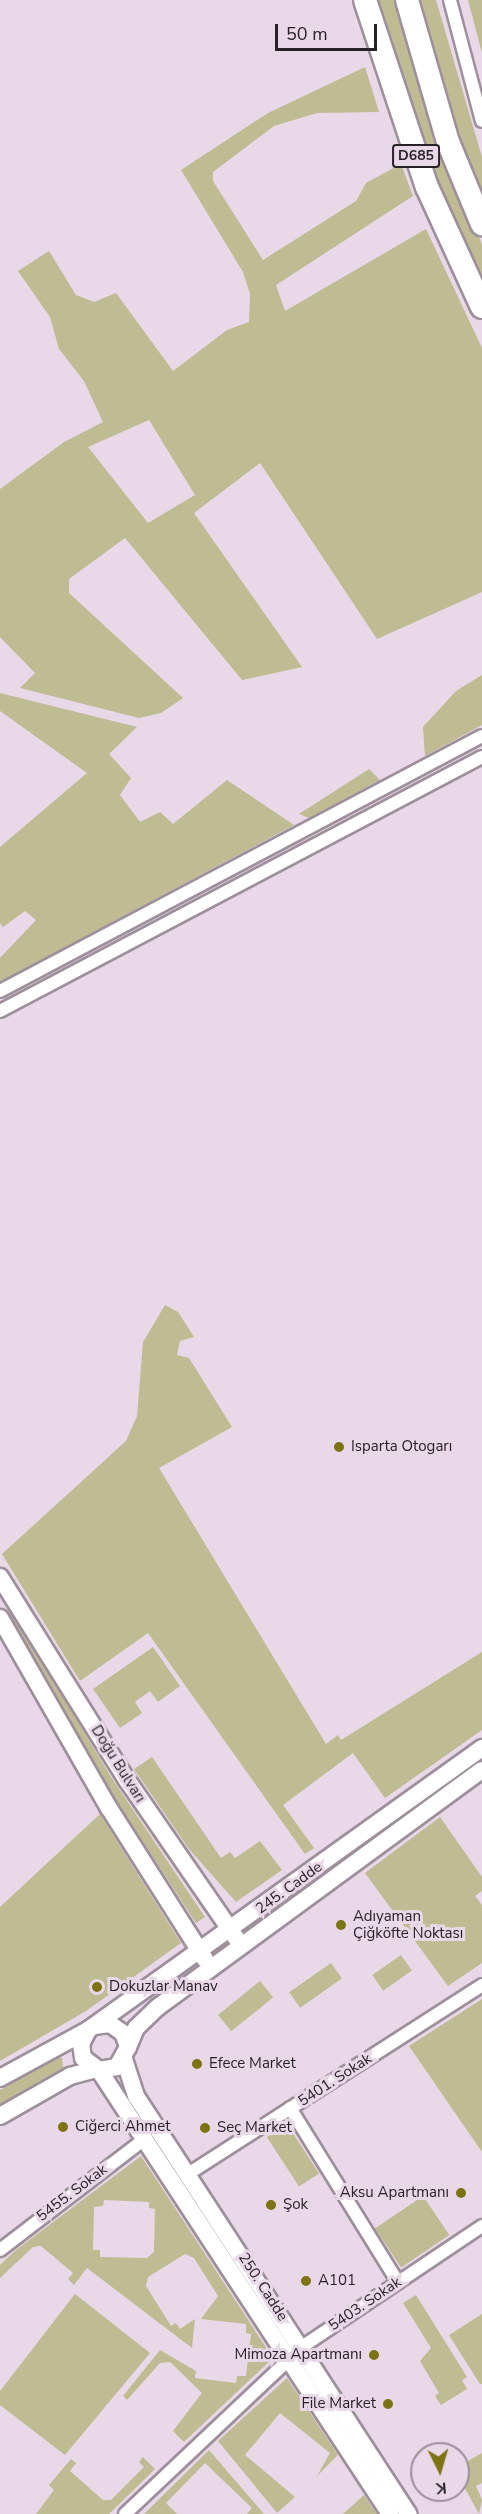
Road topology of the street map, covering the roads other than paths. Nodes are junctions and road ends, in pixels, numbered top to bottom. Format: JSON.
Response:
{"nodes":[{"id":1,"x":365,"y":0,"type":"edge"},
{"id":2,"x":407,"y":0,"type":"edge"},
{"id":3,"x":450,"y":0,"type":"edge"},
{"id":4,"x":482,"y":121,"type":"edge"},
{"id":5,"x":482,"y":224,"type":"edge"},
{"id":6,"x":482,"y":307,"type":"edge"},
{"id":7,"x":482,"y":736,"type":"edge"},
{"id":8,"x":482,"y":757,"type":"edge"},
{"id":9,"x":0,"y":992,"type":"edge"},
{"id":10,"x":0,"y":1011,"type":"edge"},
{"id":11,"x":0,"y":1577,"type":"edge"},
{"id":12,"x":0,"y":1618,"type":"edge"},
{"id":13,"x":482,"y":1748,"type":"edge"},
{"id":14,"x":482,"y":1770,"type":"edge"},
{"id":15,"x":230,"y":1930,"type":"junction"},
{"id":16,"x":242,"y":1946,"type":"junction"},
{"id":17,"x":200,"y":1952,"type":"junction"},
{"id":18,"x":211,"y":1968,"type":"junction"},
{"id":19,"x":482,"y":1985,"type":"edge"},
{"id":20,"x":91,"y":2028,"type":"junction"},
{"id":21,"x":126,"y":2053,"type":"junction"},
{"id":22,"x":98,"y":2069,"type":"junction"},
{"id":23,"x":0,"y":2078,"type":"edge"},
{"id":24,"x":290,"y":2108,"type":"junction"},
{"id":25,"x":0,"y":2116,"type":"edge"},
{"id":26,"x":146,"y":2138,"type":"junction"},
{"id":27,"x":188,"y":2174,"type":"junction"},
{"id":28,"x":482,"y":2226,"type":"edge"},
{"id":29,"x":0,"y":2250,"type":"edge"},
{"id":30,"x":398,"y":2282,"type":"junction"},
{"id":31,"x":302,"y":2347,"type":"junction"},
{"id":32,"x":289,"y":2359,"type":"junction"},
{"id":33,"x":125,"y":2514,"type":"edge"},
{"id":34,"x":390,"y":2514,"type":"edge"},
{"id":35,"x":409,"y":2514,"type":"edge"}],
"edges":[{"from":1,"to":6,"type":"highway","number":"D685"},
{"from":2,"to":5,"type":"highway","number":"D685"},
{"from":3,"to":4,"type":"street"},
{"from":7,"to":9,"type":"street"},
{"from":8,"to":10,"type":"street"},
{"from":11,"to":15,"type":"street","name":"Doğu Bulvarı"},
{"from":12,"to":17,"type":"street","name":"Doğu Bulvarı"},
{"from":13,"to":15,"type":"street","name":"245. Cadde"},
{"from":14,"to":16,"type":"street","name":"245. Cadde"},
{"from":15,"to":16,"type":"street","name":"Doğu Bulvarı"},
{"from":15,"to":17,"type":"street","name":"245. Cadde"},
{"from":16,"to":18,"type":"street","name":"245. Cadde"},
{"from":17,"to":18,"type":"street","name":"Doğu Bulvarı"},
{"from":17,"to":20,"type":"street","name":"245. Cadde"},
{"from":18,"to":21,"type":"street","name":"245. Cadde"},
{"from":19,"to":24,"type":"street","name":"5401. Sokak"},
{"from":20,"to":21,"type":"street"},
{"from":20,"to":22,"type":"street"},
{"from":20,"to":23,"type":"street","name":"245. Cadde"},
{"from":21,"to":22,"type":"street"},
{"from":21,"to":27,"type":"street","name":"250. Cadde"},
{"from":22,"to":25,"type":"street"},
{"from":22,"to":26,"type":"street","name":"250. Cadde"},
{"from":24,"to":27,"type":"street","name":"5401. Sokak"},
{"from":24,"to":30,"type":"street"},
{"from":26,"to":29,"type":"street","name":"5455. Sokak"},
{"from":26,"to":32,"type":"street","name":"250. Cadde"},
{"from":27,"to":31,"type":"street","name":"250. Cadde"},
{"from":28,"to":30,"type":"street","name":"5403. Sokak"},
{"from":30,"to":31,"type":"street","name":"5403. Sokak"},
{"from":31,"to":32,"type":"street","name":"5403. Sokak"},
{"from":31,"to":35,"type":"street","name":"250. Cadde"},
{"from":32,"to":33,"type":"street","name":"5403. Sokak"},
{"from":32,"to":34,"type":"street","name":"250. Cadde"}]}
